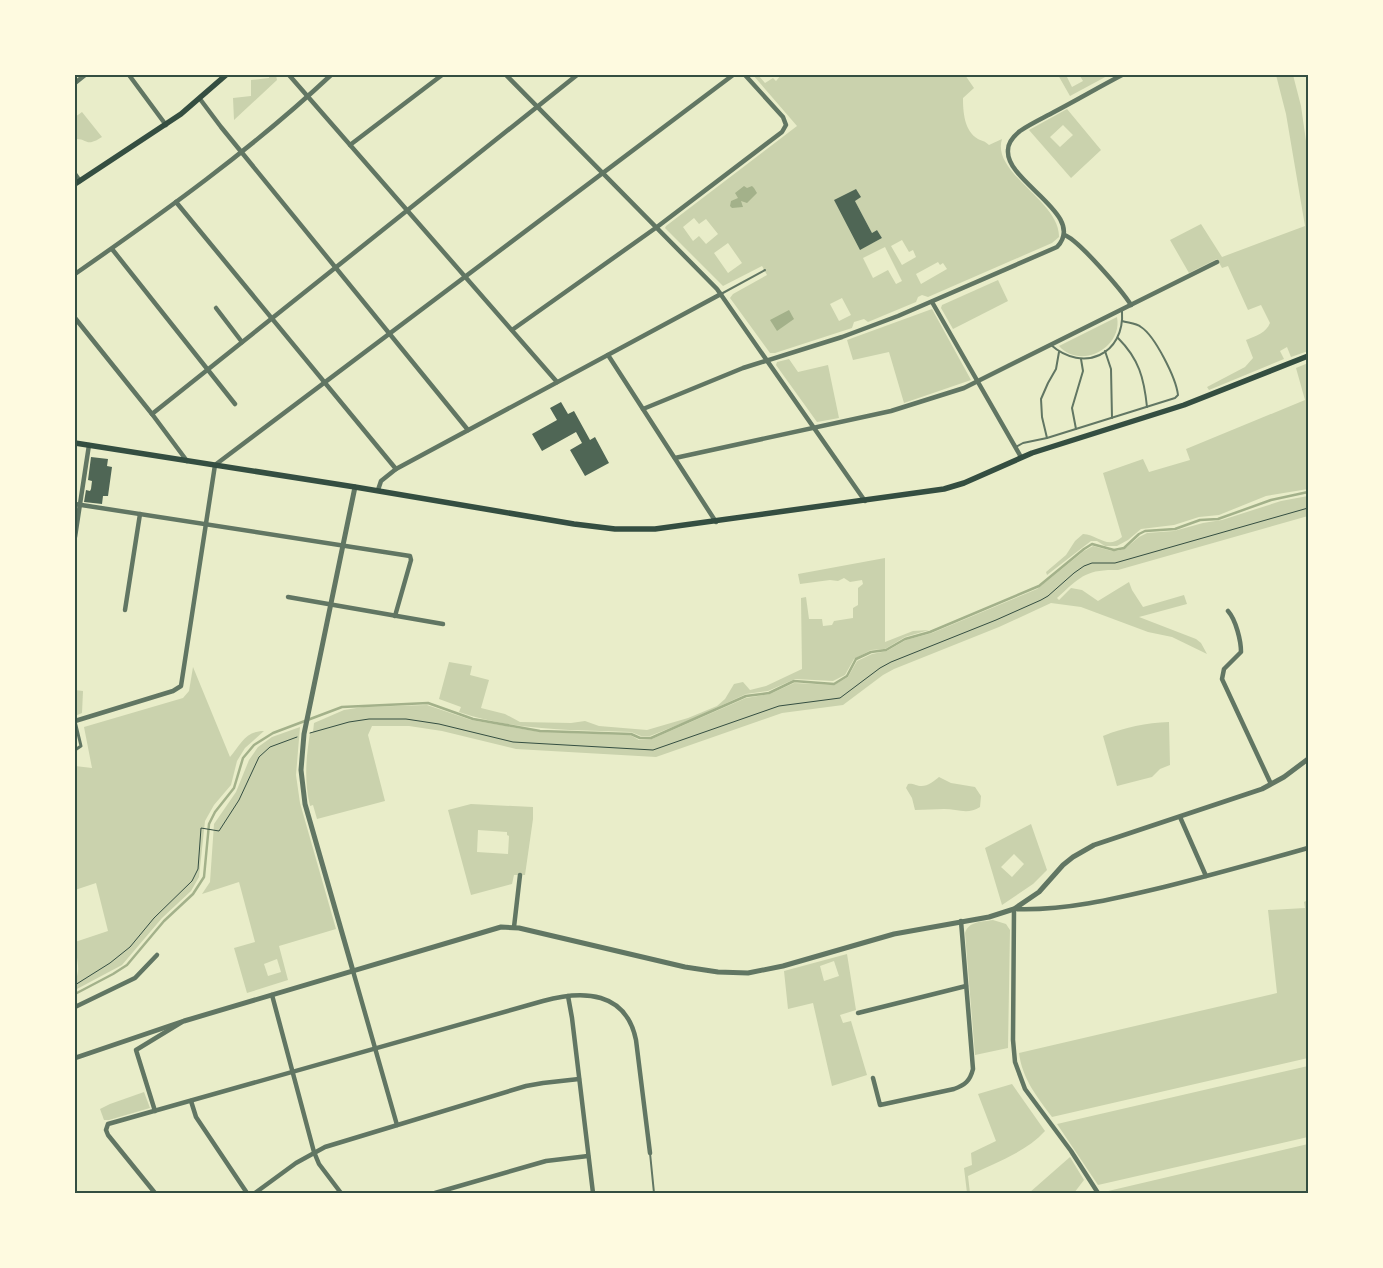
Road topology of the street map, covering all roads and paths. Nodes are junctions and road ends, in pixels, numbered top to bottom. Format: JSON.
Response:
{"nodes":[{"id":1,"x":85,"y":75,"type":"edge"},
{"id":2,"x":129,"y":75,"type":"edge"},
{"id":3,"x":290,"y":75,"type":"edge"},
{"id":4,"x":331,"y":75,"type":"edge"},
{"id":5,"x":442,"y":75,"type":"edge"},
{"id":6,"x":506,"y":75,"type":"edge"},
{"id":7,"x":577,"y":75,"type":"edge"},
{"id":8,"x":733,"y":75,"type":"edge"},
{"id":9,"x":745,"y":75,"type":"edge"},
{"id":10,"x":1122,"y":75,"type":"edge"},
{"id":11,"x":223,"y":76,"type":"edge"},
{"id":12,"x":75,"y":83,"type":"edge"},
{"id":13,"x":309,"y":96,"type":"junction"},
{"id":14,"x":200,"y":99,"type":"junction"},
{"id":15,"x":538,"y":106,"type":"junction"},
{"id":16,"x":166,"y":125,"type":"junction"},
{"id":17,"x":350,"y":145,"type":"junction"},
{"id":18,"x":242,"y":152,"type":"junction"},
{"id":19,"x":604,"y":172,"type":"junction"},
{"id":20,"x":75,"y":174,"type":"edge"},
{"id":21,"x":78,"y":183,"type":"edge"},
{"id":22,"x":176,"y":202,"type":"junction"},
{"id":23,"x":407,"y":211,"type":"junction"},
{"id":24,"x":657,"y":227,"type":"junction"},
{"id":25,"x":1064,"y":235,"type":"junction"},
{"id":26,"x":112,"y":248,"type":"junction"},
{"id":27,"x":1217,"y":262,"type":"dead end"},
{"id":28,"x":336,"y":267,"type":"junction"},
{"id":29,"x":765,"y":270,"type":"dead end"},
{"id":30,"x":75,"y":274,"type":"edge"},
{"id":31,"x":465,"y":277,"type":"junction"},
{"id":32,"x":721,"y":294,"type":"junction"},
{"id":33,"x":932,"y":302,"type":"junction"},
{"id":34,"x":1131,"y":305,"type":"junction"},
{"id":35,"x":216,"y":308,"type":"dead end"},
{"id":36,"x":1122,"y":310,"type":"junction"},
{"id":37,"x":75,"y":318,"type":"edge"},
{"id":38,"x":272,"y":319,"type":"junction"},
{"id":39,"x":1122,"y":321,"type":"junction"},
{"id":40,"x":512,"y":330,"type":"junction"},
{"id":41,"x":390,"y":333,"type":"junction"},
{"id":42,"x":1118,"y":337,"type":"junction"},
{"id":43,"x":242,"y":342,"type":"junction"},
{"id":44,"x":1052,"y":345,"type":"junction"},
{"id":45,"x":1059,"y":352,"type":"junction"},
{"id":46,"x":1106,"y":352,"type":"junction"},
{"id":47,"x":608,"y":355,"type":"junction"},
{"id":48,"x":1308,"y":356,"type":"edge"},
{"id":49,"x":1081,"y":359,"type":"junction"},
{"id":50,"x":767,"y":360,"type":"junction"},
{"id":51,"x":208,"y":370,"type":"junction"},
{"id":52,"x":325,"y":382,"type":"junction"},
{"id":53,"x":558,"y":382,"type":"junction"},
{"id":54,"x":978,"y":382,"type":"junction"},
{"id":55,"x":235,"y":404,"type":"dead end"},
{"id":56,"x":1147,"y":407,"type":"junction"},
{"id":57,"x":643,"y":409,"type":"junction"},
{"id":58,"x":152,"y":414,"type":"junction"},
{"id":59,"x":1112,"y":418,"type":"junction"},
{"id":60,"x":814,"y":428,"type":"junction"},
{"id":61,"x":1076,"y":429,"type":"junction"},
{"id":62,"x":468,"y":430,"type":"junction"},
{"id":63,"x":1047,"y":438,"type":"junction"},
{"id":64,"x":75,"y":443,"type":"edge"},
{"id":65,"x":89,"y":445,"type":"junction"},
{"id":66,"x":1016,"y":447,"type":"junction"},
{"id":67,"x":179,"y":450,"type":"junction"},
{"id":68,"x":675,"y":458,"type":"junction"},
{"id":69,"x":1021,"y":458,"type":"junction"},
{"id":70,"x":177,"y":460,"type":"junction"},
{"id":71,"x":187,"y":461,"type":"junction"},
{"id":72,"x":215,"y":466,"type":"junction"},
{"id":73,"x":396,"y":469,"type":"junction"},
{"id":74,"x":356,"y":487,"type":"junction"},
{"id":75,"x":378,"y":490,"type":"junction"},
{"id":76,"x":865,"y":501,"type":"junction"},
{"id":77,"x":77,"y":504,"type":"edge"},
{"id":78,"x":1308,"y":508,"type":"edge"},
{"id":79,"x":140,"y":514,"type":"junction"},
{"id":80,"x":716,"y":522,"type":"junction"},
{"id":81,"x":206,"y":524,"type":"junction"},
{"id":82,"x":75,"y":537,"type":"edge"},
{"id":83,"x":343,"y":546,"type":"junction"},
{"id":84,"x":288,"y":597,"type":"dead end"},
{"id":85,"x":331,"y":605,"type":"junction"},
{"id":86,"x":125,"y":610,"type":"dead end"},
{"id":87,"x":1228,"y":611,"type":"dead end"},
{"id":88,"x":395,"y":616,"type":"junction"},
{"id":89,"x":443,"y":624,"type":"dead end"},
{"id":90,"x":75,"y":721,"type":"edge"},
{"id":91,"x":313,"y":732,"type":"dead end"},
{"id":92,"x":298,"y":736,"type":"dead end"},
{"id":93,"x":75,"y":750,"type":"edge"},
{"id":94,"x":1308,"y":759,"type":"edge"},
{"id":95,"x":1271,"y":784,"type":"junction"},
{"id":96,"x":1180,"y":816,"type":"junction"},
{"id":97,"x":1308,"y":848,"type":"edge"},
{"id":98,"x":520,"y":875,"type":"dead end"},
{"id":99,"x":1206,"y":876,"type":"junction"},
{"id":100,"x":1014,"y":909,"type":"junction"},
{"id":101,"x":961,"y":921,"type":"junction"},
{"id":102,"x":514,"y":927,"type":"junction"},
{"id":103,"x":157,"y":955,"type":"dead end"},
{"id":104,"x":353,"y":971,"type":"junction"},
{"id":105,"x":75,"y":985,"type":"edge"},
{"id":106,"x":966,"y":986,"type":"junction"},
{"id":107,"x":272,"y":995,"type":"junction"},
{"id":108,"x":568,"y":996,"type":"junction"},
{"id":109,"x":75,"y":1007,"type":"edge"},
{"id":110,"x":858,"y":1013,"type":"dead end"},
{"id":111,"x":184,"y":1021,"type":"junction"},
{"id":112,"x":160,"y":1029,"type":"junction"},
{"id":113,"x":160,"y":1036,"type":"junction"},
{"id":114,"x":375,"y":1048,"type":"junction"},
{"id":115,"x":75,"y":1058,"type":"edge"},
{"id":116,"x":292,"y":1072,"type":"junction"},
{"id":117,"x":873,"y":1078,"type":"dead end"},
{"id":118,"x":579,"y":1079,"type":"junction"},
{"id":119,"x":191,"y":1101,"type":"junction"},
{"id":120,"x":155,"y":1111,"type":"junction"},
{"id":121,"x":397,"y":1125,"type":"junction"},
{"id":122,"x":314,"y":1152,"type":"junction"},
{"id":123,"x":650,"y":1153,"type":"joint"},
{"id":124,"x":588,"y":1156,"type":"junction"},
{"id":125,"x":155,"y":1193,"type":"edge"},
{"id":126,"x":247,"y":1193,"type":"edge"},
{"id":127,"x":255,"y":1193,"type":"edge"},
{"id":128,"x":341,"y":1193,"type":"edge"},
{"id":129,"x":435,"y":1193,"type":"edge"},
{"id":130,"x":592,"y":1193,"type":"edge"},
{"id":131,"x":654,"y":1193,"type":"edge"},
{"id":132,"x":1098,"y":1193,"type":"edge"}],
"edges":[{"from":1,"to":12,"type":"street"},
{"from":2,"to":16,"type":"street"},
{"from":3,"to":13,"type":"street"},
{"from":4,"to":13,"type":"street"},
{"from":5,"to":17,"type":"street"},
{"from":6,"to":15,"type":"street"},
{"from":7,"to":15,"type":"street"},
{"from":8,"to":19,"type":"street"},
{"from":9,"to":24,"type":"street"},
{"from":10,"to":25,"type":"street"},
{"from":11,"to":14,"type":"main road"},
{"from":13,"to":17,"type":"street"},
{"from":13,"to":18,"type":"street"},
{"from":14,"to":16,"type":"main road"},
{"from":14,"to":18,"type":"street"},
{"from":15,"to":19,"type":"street"},
{"from":15,"to":23,"type":"street"},
{"from":16,"to":21,"type":"main road"},
{"from":17,"to":23,"type":"street"},
{"from":18,"to":22,"type":"street"},
{"from":18,"to":28,"type":"street"},
{"from":19,"to":24,"type":"street"},
{"from":19,"to":31,"type":"street"},
{"from":20,"to":21,"type":"street"},
{"from":22,"to":26,"type":"street"},
{"from":22,"to":38,"type":"street"},
{"from":23,"to":28,"type":"street"},
{"from":23,"to":31,"type":"street"},
{"from":24,"to":32,"type":"street"},
{"from":24,"to":40,"type":"street"},
{"from":25,"to":33,"type":"street"},
{"from":25,"to":34,"type":"street"},
{"from":26,"to":30,"type":"street"},
{"from":26,"to":51,"type":"street"},
{"from":27,"to":34,"type":"street"},
{"from":28,"to":38,"type":"street"},
{"from":28,"to":41,"type":"street"},
{"from":29,"to":32,"type":"lane"},
{"from":31,"to":40,"type":"street"},
{"from":31,"to":41,"type":"street"},
{"from":32,"to":47,"type":"street"},
{"from":32,"to":50,"type":"street"},
{"from":33,"to":50,"type":"street"},
{"from":33,"to":54,"type":"street"},
{"from":34,"to":36,"type":"street"},
{"from":35,"to":43,"type":"street"},
{"from":36,"to":39,"type":"lane"},
{"from":36,"to":44,"type":"street"},
{"from":37,"to":58,"type":"street"},
{"from":38,"to":43,"type":"street"},
{"from":38,"to":52,"type":"street"},
{"from":39,"to":42,"type":"lane"},
{"from":39,"to":56,"type":"lane"},
{"from":40,"to":53,"type":"street"},
{"from":41,"to":52,"type":"street"},
{"from":41,"to":62,"type":"street"},
{"from":42,"to":46,"type":"lane"},
{"from":42,"to":56,"type":"lane"},
{"from":43,"to":51,"type":"street"},
{"from":44,"to":45,"type":"lane"},
{"from":44,"to":54,"type":"street"},
{"from":45,"to":49,"type":"lane"},
{"from":45,"to":63,"type":"lane"},
{"from":46,"to":49,"type":"lane"},
{"from":46,"to":59,"type":"lane"},
{"from":47,"to":53,"type":"street"},
{"from":47,"to":57,"type":"street"},
{"from":48,"to":69,"type":"main road"},
{"from":49,"to":61,"type":"lane"},
{"from":50,"to":57,"type":"street"},
{"from":50,"to":60,"type":"street"},
{"from":51,"to":55,"type":"street"},
{"from":51,"to":58,"type":"street"},
{"from":52,"to":72,"type":"street"},
{"from":52,"to":73,"type":"street"},
{"from":53,"to":62,"type":"street"},
{"from":54,"to":60,"type":"street"},
{"from":54,"to":66,"type":"street"},
{"from":56,"to":59,"type":"lane"},
{"from":57,"to":68,"type":"street"},
{"from":58,"to":67,"type":"street"},
{"from":59,"to":61,"type":"lane"},
{"from":60,"to":68,"type":"street"},
{"from":60,"to":76,"type":"street"},
{"from":61,"to":63,"type":"lane"},
{"from":62,"to":73,"type":"street"},
{"from":63,"to":66,"type":"lane"},
{"from":64,"to":65,"type":"main road"},
{"from":65,"to":70,"type":"main road"},
{"from":65,"to":77,"type":"street"},
{"from":66,"to":69,"type":"street"},
{"from":67,"to":70,"type":"street"},
{"from":67,"to":71,"type":"street"},
{"from":68,"to":80,"type":"street"},
{"from":69,"to":76,"type":"main road"},
{"from":70,"to":71,"type":"main road"},
{"from":71,"to":72,"type":"main road"},
{"from":72,"to":74,"type":"main road"},
{"from":72,"to":81,"type":"street"},
{"from":73,"to":75,"type":"street"},
{"from":74,"to":75,"type":"main road"},
{"from":74,"to":83,"type":"street"},
{"from":75,"to":80,"type":"main road"},
{"from":76,"to":80,"type":"main road"},
{"from":77,"to":79,"type":"street"},
{"from":77,"to":82,"type":"street"},
{"from":78,"to":91,"type":"path"},
{"from":79,"to":81,"type":"street"},
{"from":79,"to":86,"type":"street"},
{"from":81,"to":83,"type":"street"},
{"from":81,"to":90,"type":"street"},
{"from":83,"to":85,"type":"street"},
{"from":83,"to":88,"type":"street"},
{"from":84,"to":85,"type":"street"},
{"from":85,"to":88,"type":"street"},
{"from":85,"to":104,"type":"street"},
{"from":87,"to":95,"type":"street"},
{"from":88,"to":89,"type":"street"},
{"from":90,"to":93,"type":"street"},
{"from":92,"to":105,"type":"path"},
{"from":94,"to":95,"type":"street"},
{"from":95,"to":96,"type":"street"},
{"from":96,"to":99,"type":"street"},
{"from":96,"to":100,"type":"street"},
{"from":97,"to":99,"type":"street"},
{"from":98,"to":102,"type":"street"},
{"from":99,"to":100,"type":"street"},
{"from":100,"to":101,"type":"street"},
{"from":100,"to":132,"type":"street"},
{"from":101,"to":102,"type":"street"},
{"from":101,"to":106,"type":"street"},
{"from":102,"to":104,"type":"street"},
{"from":103,"to":109,"type":"street"},
{"from":104,"to":107,"type":"street"},
{"from":104,"to":114,"type":"street"},
{"from":106,"to":110,"type":"street"},
{"from":106,"to":117,"type":"street"},
{"from":107,"to":111,"type":"street"},
{"from":107,"to":116,"type":"street"},
{"from":108,"to":114,"type":"street"},
{"from":108,"to":118,"type":"street"},
{"from":108,"to":123,"type":"street"},
{"from":111,"to":112,"type":"street"},
{"from":111,"to":113,"type":"street"},
{"from":112,"to":113,"type":"street"},
{"from":112,"to":115,"type":"street"},
{"from":113,"to":120,"type":"street"},
{"from":114,"to":116,"type":"street"},
{"from":114,"to":121,"type":"street"},
{"from":116,"to":119,"type":"street"},
{"from":116,"to":122,"type":"street"},
{"from":118,"to":121,"type":"street"},
{"from":118,"to":124,"type":"street"},
{"from":119,"to":120,"type":"street"},
{"from":119,"to":126,"type":"street"},
{"from":120,"to":125,"type":"street"},
{"from":121,"to":122,"type":"street"},
{"from":122,"to":127,"type":"street"},
{"from":122,"to":128,"type":"street"},
{"from":123,"to":131,"type":"lane"},
{"from":124,"to":129,"type":"street"},
{"from":124,"to":130,"type":"street"}]}
